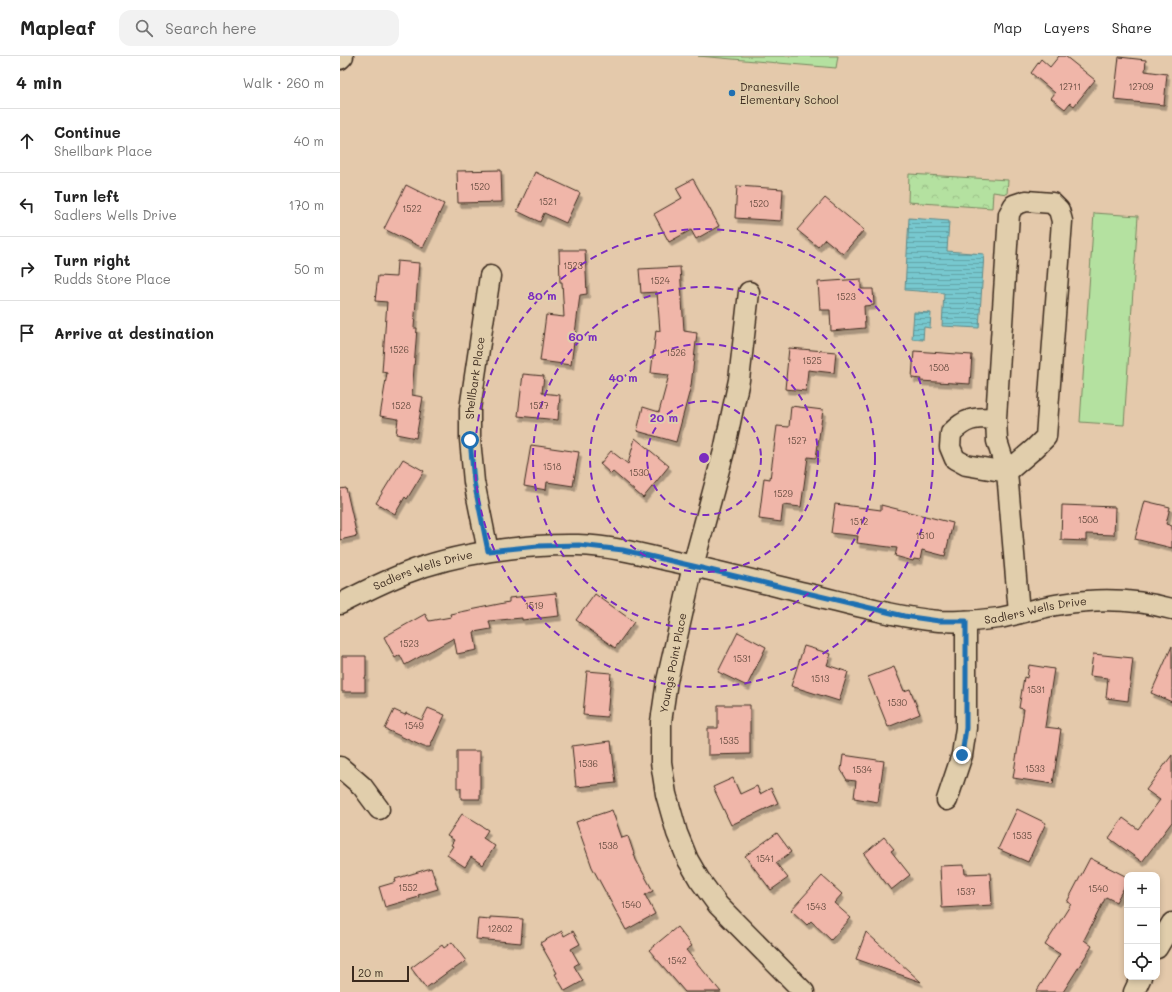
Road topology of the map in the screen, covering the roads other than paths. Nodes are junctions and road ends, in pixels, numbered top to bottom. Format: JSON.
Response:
{"nodes":[{"id":1,"x":342,"y":56,"type":"edge"},
{"id":2,"x":340,"y":59,"type":"edge"},
{"id":3,"x":490,"y":276,"type":"dead end"},
{"id":4,"x":749,"y":292,"type":"dead end"},
{"id":5,"x":996,"y":418,"type":"junction"},
{"id":6,"x":1007,"y":472,"type":"junction"},
{"id":7,"x":488,"y":551,"type":"junction"},
{"id":8,"x":693,"y":566,"type":"junction"},
{"id":9,"x":340,"y":604,"type":"edge"},
{"id":10,"x":1172,"y":609,"type":"edge"},
{"id":11,"x":1019,"y":613,"type":"junction"},
{"id":12,"x":966,"y":621,"type":"junction"},
{"id":13,"x":340,"y":767,"type":"edge"},
{"id":14,"x":947,"y":800,"type":"dead end"},
{"id":15,"x":380,"y":809,"type":"dead end"},
{"id":16,"x":1172,"y":923,"type":"edge"},
{"id":17,"x":1159,"y":944,"type":"edge"},
{"id":18,"x":1140,"y":980,"type":"edge"},
{"id":19,"x":804,"y":992,"type":"edge"},
{"id":20,"x":1134,"y":992,"type":"edge"}],
"edges":[{"from":1,"to":2,"type":"street"},
{"from":3,"to":7,"type":"street","name":"Shellbark Place"},
{"from":4,"to":8,"type":"street","name":"Youngs Point Place"},
{"from":5,"to":6,"type":"street"},
{"from":5,"to":6,"type":"street"},
{"from":5,"to":6,"type":"street"},
{"from":6,"to":11,"type":"street"},
{"from":7,"to":8,"type":"street","name":"Sadlers Wells Drive"},
{"from":7,"to":9,"type":"street","name":"Sadlers Wells Drive"},
{"from":8,"to":12,"type":"street","name":"Sadlers Wells Drive"},
{"from":8,"to":19,"type":"street","name":"Youngs Point Place"},
{"from":10,"to":11,"type":"street","name":"Sadlers Wells Drive"},
{"from":11,"to":12,"type":"street","name":"Sadlers Wells Drive"},
{"from":12,"to":14,"type":"street"},
{"from":13,"to":15,"type":"street"},
{"from":16,"to":17,"type":"street"},
{"from":18,"to":20,"type":"street"}]}
